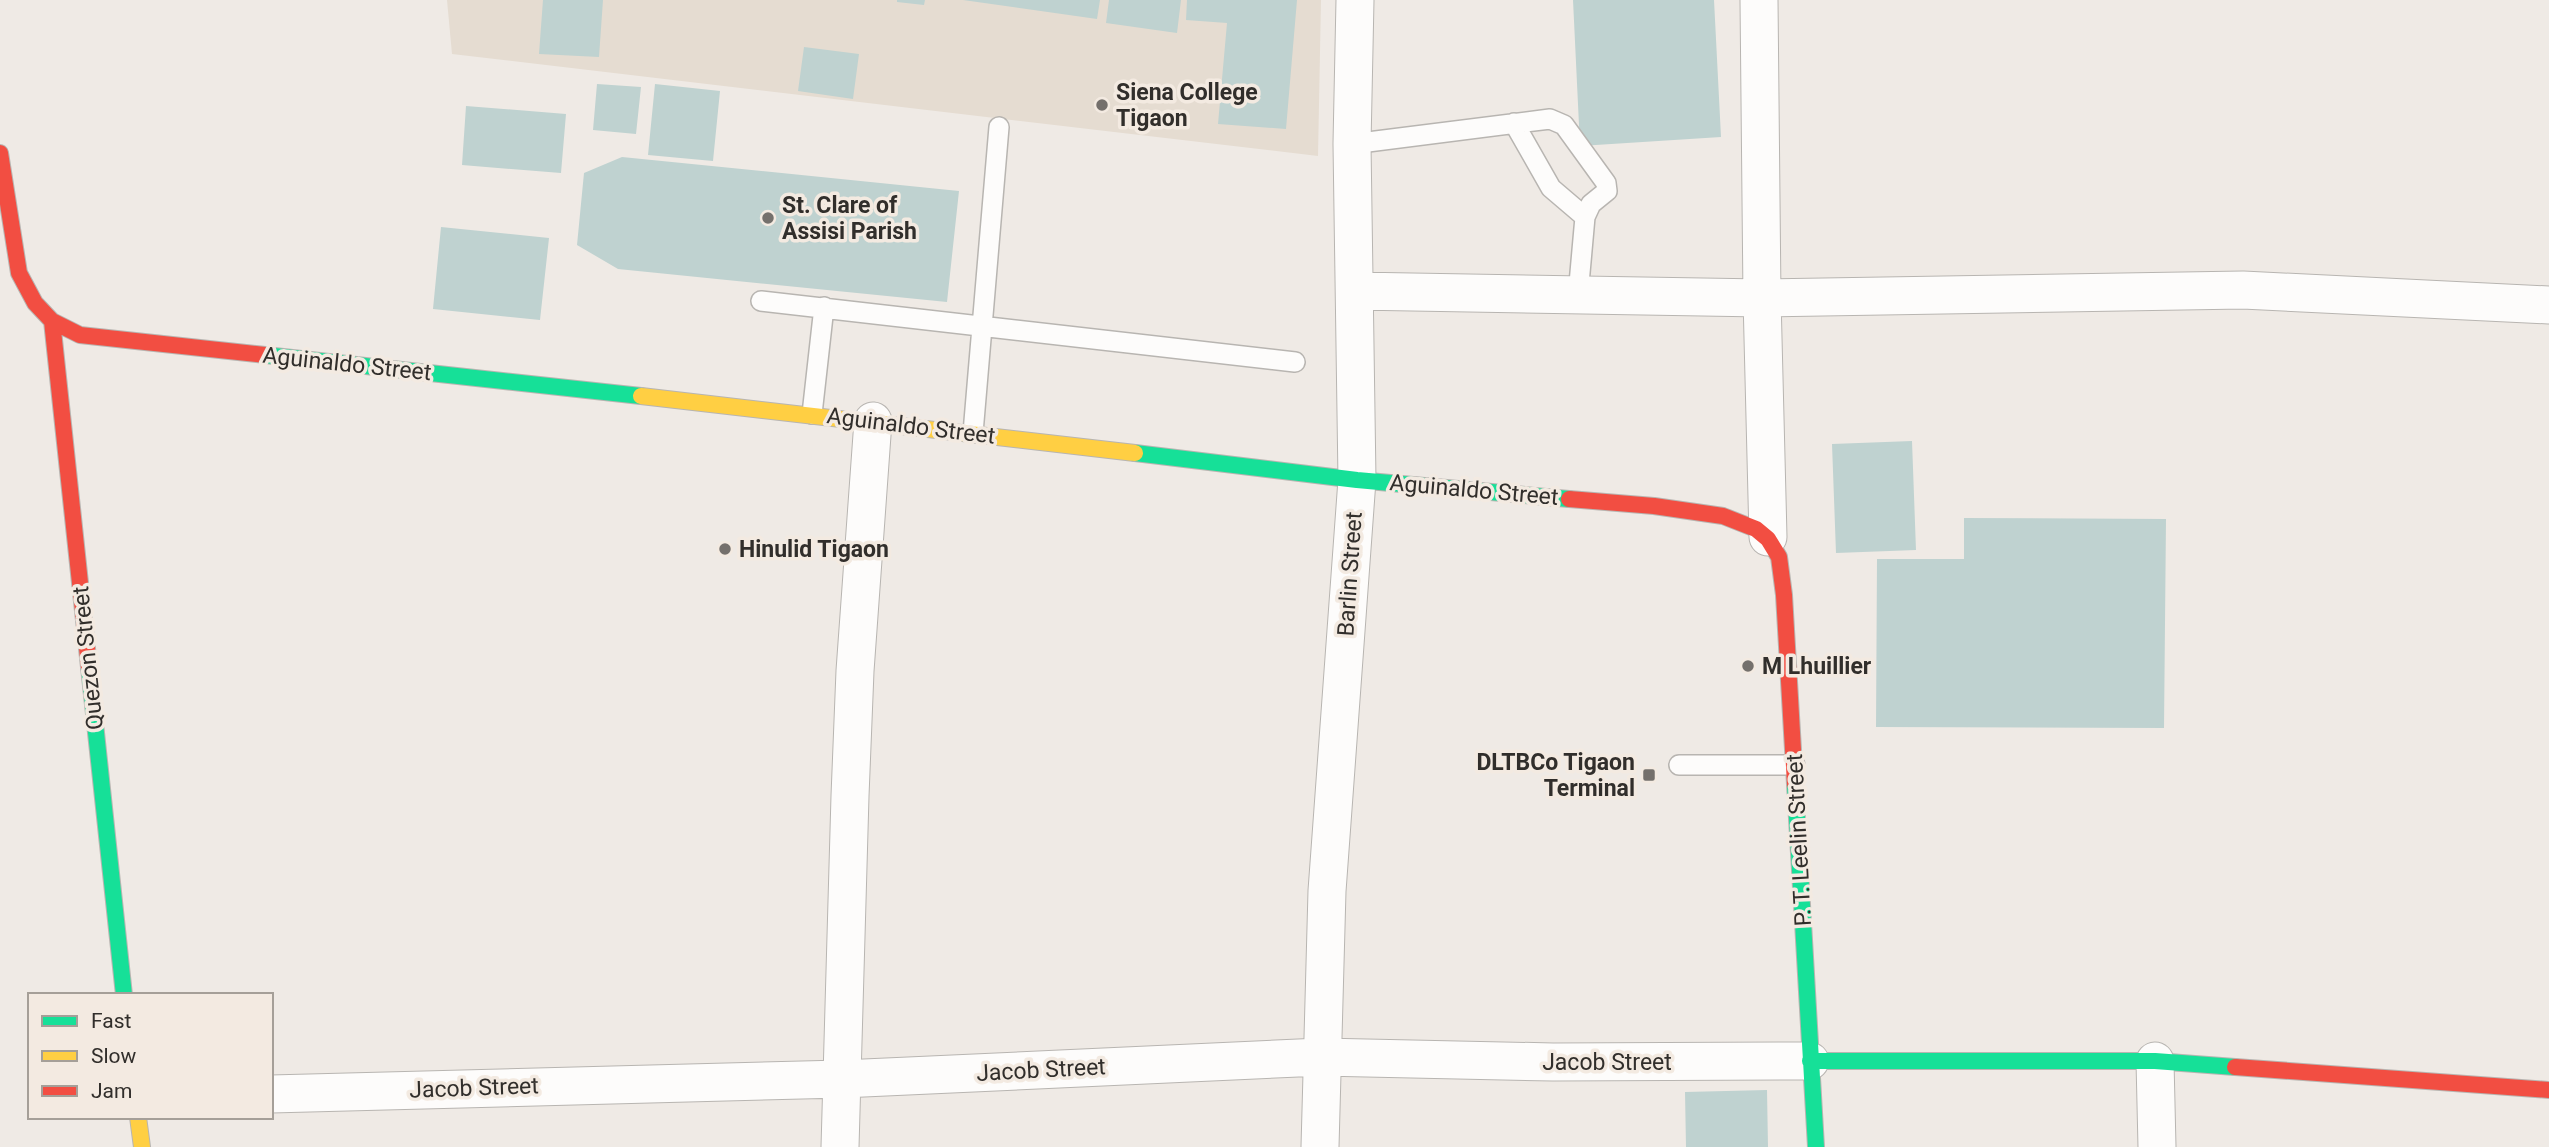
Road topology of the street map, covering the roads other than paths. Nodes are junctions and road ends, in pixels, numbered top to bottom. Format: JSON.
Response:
{"nodes":[{"id":1,"x":1355,"y":0,"type":"edge"},
{"id":2,"x":1759,"y":0,"type":"edge"},
{"id":3,"x":1514,"y":122,"type":"junction"},
{"id":4,"x":999,"y":127,"type":"dead end"},
{"id":5,"x":1352,"y":144,"type":"junction"},
{"id":6,"x":0,"y":153,"type":"edge"},
{"id":7,"x":1585,"y":217,"type":"junction"},
{"id":8,"x":19,"y":273,"type":"junction"},
{"id":9,"x":0,"y":284,"type":"edge"},
{"id":10,"x":1355,"y":291,"type":"junction"},
{"id":11,"x":1578,"y":295,"type":"junction"},
{"id":12,"x":1762,"y":298,"type":"junction"},
{"id":13,"x":761,"y":301,"type":"dead end"},
{"id":14,"x":2549,"y":305,"type":"edge"},
{"id":15,"x":824,"y":307,"type":"junction"},
{"id":16,"x":52,"y":321,"type":"junction"},
{"id":17,"x":982,"y":325,"type":"junction"},
{"id":18,"x":1295,"y":362,"type":"dead end"},
{"id":19,"x":811,"y":414,"type":"junction"},
{"id":20,"x":873,"y":421,"type":"junction"},
{"id":21,"x":973,"y":433,"type":"junction"},
{"id":22,"x":1357,"y":480,"type":"junction"},
{"id":23,"x":1768,"y":537,"type":"junction"},
{"id":24,"x":1679,"y":765,"type":"dead end"},
{"id":25,"x":1795,"y":765,"type":"junction"},
{"id":26,"x":124,"y":993,"type":"edge"},
{"id":27,"x":1321,"y":1057,"type":"junction"},
{"id":28,"x":1810,"y":1061,"type":"junction"},
{"id":29,"x":2155,"y":1061,"type":"junction"},
{"id":30,"x":842,"y":1079,"type":"junction"},
{"id":31,"x":2549,"y":1090,"type":"edge"},
{"id":32,"x":273,"y":1094,"type":"edge"},
{"id":33,"x":138,"y":1119,"type":"edge"},
{"id":34,"x":142,"y":1147,"type":"edge"},
{"id":35,"x":840,"y":1147,"type":"edge"},
{"id":36,"x":1320,"y":1147,"type":"edge"},
{"id":37,"x":1816,"y":1147,"type":"edge"},
{"id":38,"x":2157,"y":1147,"type":"edge"}],
"edges":[{"from":1,"to":5,"type":"street","name":"Barlin Street"},
{"from":2,"to":12,"type":"street"},
{"from":3,"to":5,"type":"lane"},
{"from":3,"to":7,"type":"lane"},
{"from":3,"to":7,"type":"lane"},
{"from":4,"to":17,"type":"lane"},
{"from":5,"to":10,"type":"street","name":"Barlin Street"},
{"from":6,"to":8,"type":"main road"},
{"from":7,"to":11,"type":"lane"},
{"from":8,"to":9,"type":"lane"},
{"from":8,"to":16,"type":"main road"},
{"from":10,"to":11,"type":"street"},
{"from":10,"to":22,"type":"street","name":"Barlin Street"},
{"from":11,"to":12,"type":"street"},
{"from":12,"to":14,"type":"street"},
{"from":12,"to":23,"type":"street"},
{"from":13,"to":15,"type":"lane"},
{"from":15,"to":17,"type":"lane"},
{"from":15,"to":19,"type":"lane"},
{"from":16,"to":19,"type":"main road","name":"Aguinaldo Street"},
{"from":16,"to":26,"type":"main road","name":"Quezon Street"},
{"from":17,"to":18,"type":"lane"},
{"from":17,"to":21,"type":"lane"},
{"from":19,"to":20,"type":"main road","name":"Aguinaldo Street"},
{"from":20,"to":21,"type":"main road","name":"Aguinaldo Street"},
{"from":20,"to":30,"type":"street"},
{"from":21,"to":22,"type":"main road","name":"Aguinaldo Street"},
{"from":22,"to":23,"type":"main road","name":"Aguinaldo Street"},
{"from":22,"to":27,"type":"street","name":"Barlin Street"},
{"from":23,"to":25,"type":"main road","name":"P. T. Leelin Street"},
{"from":24,"to":25,"type":"lane"},
{"from":25,"to":28,"type":"main road","name":"P. T. Leelin Street"},
{"from":27,"to":28,"type":"street","name":"Jacob Street"},
{"from":27,"to":30,"type":"street","name":"Jacob Street"},
{"from":27,"to":36,"type":"street","name":"Barlin Street"},
{"from":28,"to":29,"type":"main road"},
{"from":28,"to":37,"type":"main road","name":"P. T. Leelin Street"},
{"from":29,"to":31,"type":"main road"},
{"from":29,"to":38,"type":"street"},
{"from":30,"to":32,"type":"street","name":"Jacob Street"},
{"from":30,"to":35,"type":"street"},
{"from":33,"to":34,"type":"main road"}]}
